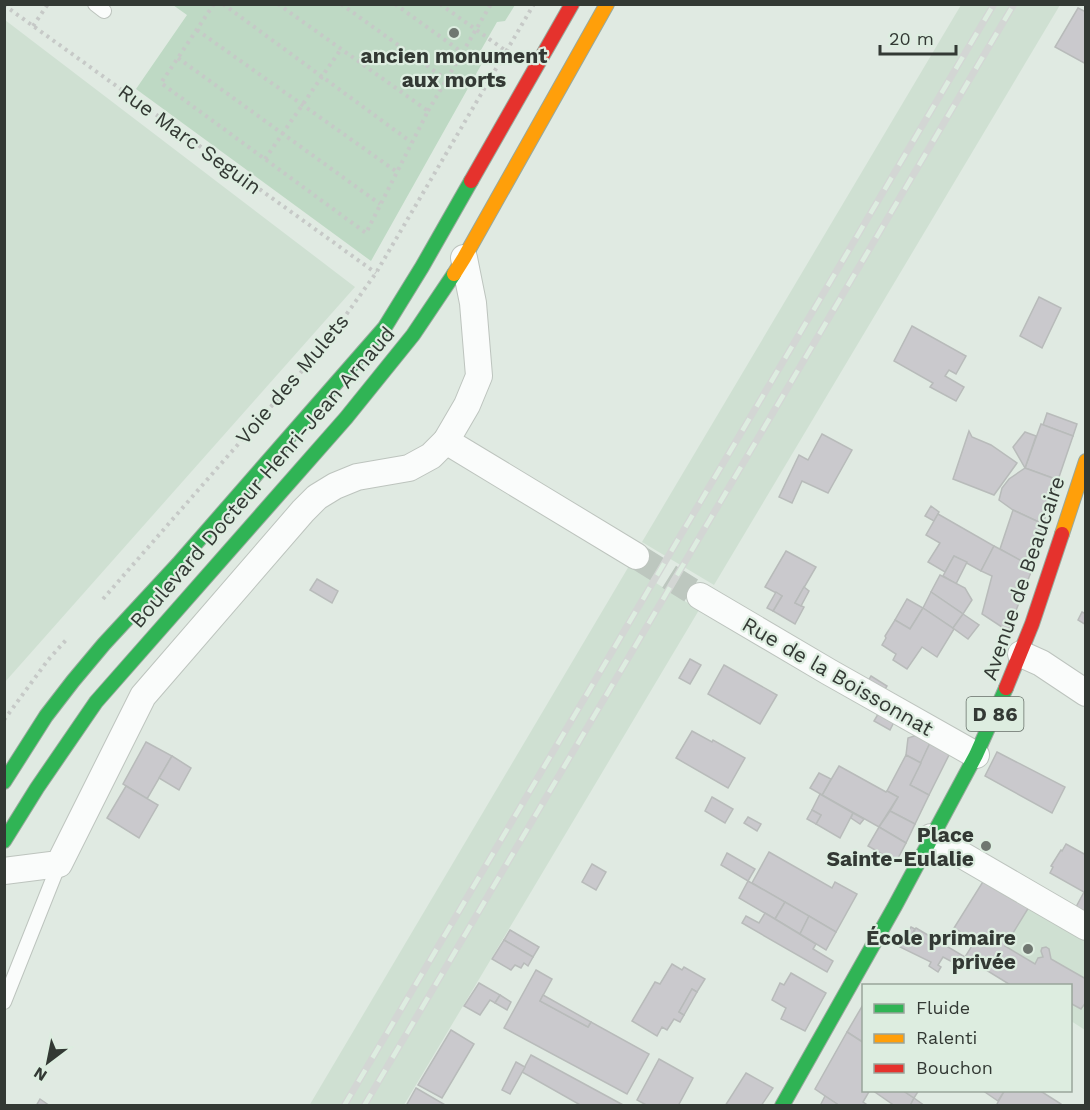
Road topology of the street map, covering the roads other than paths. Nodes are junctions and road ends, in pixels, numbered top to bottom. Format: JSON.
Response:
{"nodes":[{"id":1,"x":572,"y":4,"type":"edge"},
{"id":2,"x":607,"y":4,"type":"edge"},
{"id":3,"x":464,"y":258,"type":"junction"},
{"id":4,"x":446,"y":441,"type":"junction"},
{"id":5,"x":1086,"y":461,"type":"edge"},
{"id":6,"x":636,"y":556,"type":"tunnel mouth"},
{"id":7,"x":700,"y":596,"type":"tunnel mouth"},
{"id":8,"x":1022,"y":654,"type":"junction"},
{"id":9,"x":1086,"y":693,"type":"edge"},
{"id":10,"x":971,"y":764,"type":"junction"},
{"id":11,"x":4,"y":782,"type":"edge"},
{"id":12,"x":931,"y":837,"type":"junction"},
{"id":13,"x":4,"y":841,"type":"edge"},
{"id":14,"x":59,"y":864,"type":"junction"},
{"id":15,"x":4,"y":871,"type":"edge"},
{"id":16,"x":1086,"y":927,"type":"edge"},
{"id":17,"x":4,"y":1002,"type":"edge"},
{"id":18,"x":783,"y":1106,"type":"edge"}],
"edges":[{"from":1,"to":11,"type":"main road","name":"Boulevard Docteur Henri-Jean Arnaud"},
{"from":2,"to":3,"type":"main road","name":"Boulevard Docteur Henri-Jean Arnaud"},
{"from":3,"to":4,"type":"street"},
{"from":3,"to":13,"type":"main road","name":"Boulevard Docteur Henri-Jean Arnaud"},
{"from":4,"to":6,"type":"street"},
{"from":4,"to":14,"type":"street"},
{"from":5,"to":8,"type":"main road","name":"Avenue de Beaucaire","number":"D 86"},
{"from":7,"to":10,"type":"street","name":"Rue de la Boissonnat"},
{"from":8,"to":9,"type":"street"},
{"from":8,"to":10,"type":"main road","name":"Avenue de Beaucaire","number":"D 86"},
{"from":10,"to":12,"type":"main road","number":"D 86"},
{"from":12,"to":16,"type":"street"},
{"from":12,"to":18,"type":"main road","number":"D 86"},
{"from":14,"to":15,"type":"street"},
{"from":14,"to":17,"type":"lane"}]}
